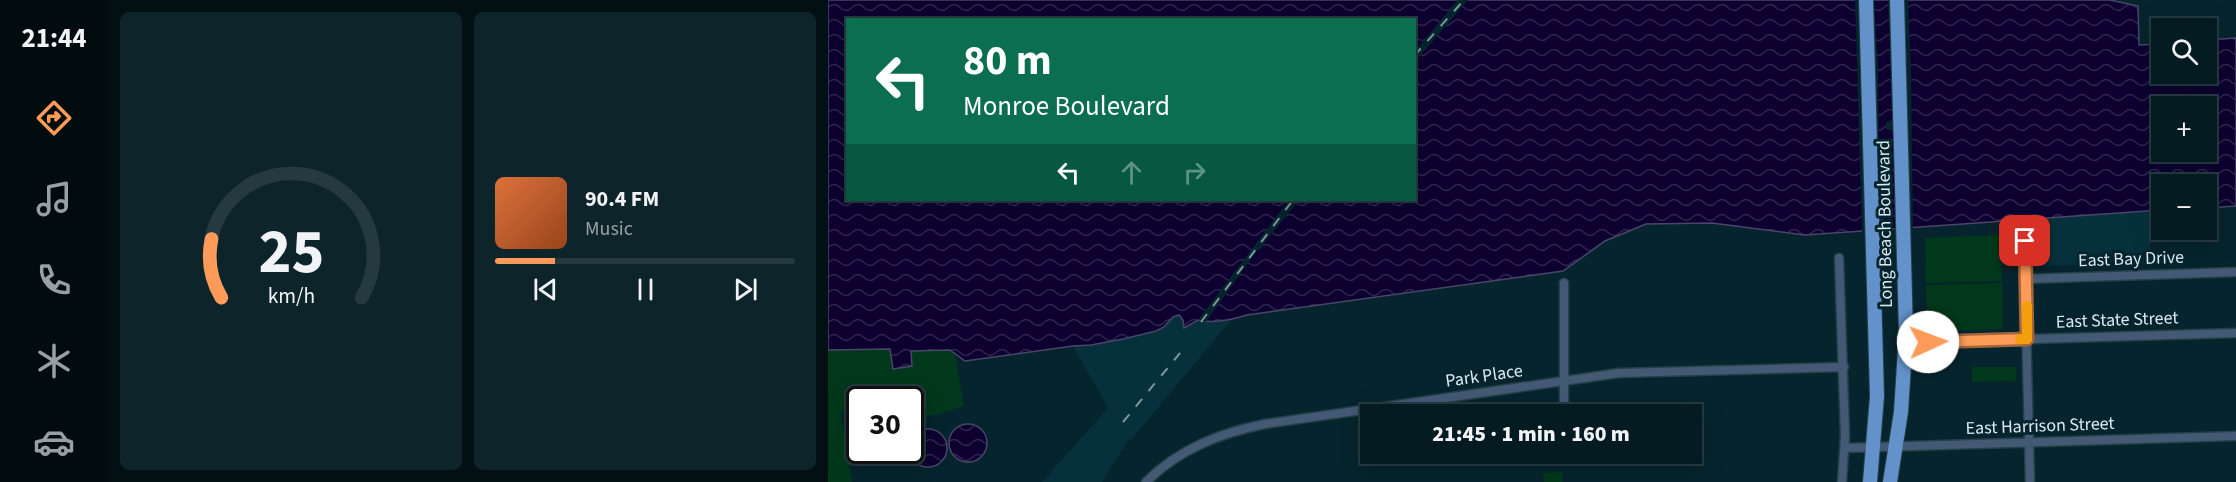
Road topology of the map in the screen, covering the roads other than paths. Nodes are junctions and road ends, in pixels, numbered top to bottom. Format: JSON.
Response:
{"nodes":[{"id":1,"x":1866,"y":0,"type":"edge"},
{"id":2,"x":1897,"y":0,"type":"edge"},
{"id":3,"x":2025,"y":241,"type":"dead end"},
{"id":4,"x":1839,"y":258,"type":"dead end"},
{"id":5,"x":2236,"y":272,"type":"edge"},
{"id":6,"x":2026,"y":279,"type":"junction"},
{"id":7,"x":1564,"y":283,"type":"dead end"},
{"id":8,"x":2236,"y":333,"type":"edge"},
{"id":9,"x":2027,"y":339,"type":"junction"},
{"id":10,"x":1928,"y":342,"type":"dead end"},
{"id":11,"x":1844,"y":367,"type":"junction"},
{"id":12,"x":1564,"y":381,"type":"junction"},
{"id":13,"x":1564,"y":404,"type":"edge"},
{"id":14,"x":2236,"y":436,"type":"edge"},
{"id":15,"x":2030,"y":443,"type":"junction"},
{"id":16,"x":1874,"y":447,"type":"junction"},
{"id":17,"x":1897,"y":447,"type":"junction"},
{"id":18,"x":1845,"y":448,"type":"junction"},
{"id":19,"x":1146,"y":482,"type":"edge"},
{"id":20,"x":1842,"y":482,"type":"edge"},
{"id":21,"x":1870,"y":482,"type":"edge"},
{"id":22,"x":1890,"y":482,"type":"edge"},
{"id":23,"x":2030,"y":482,"type":"edge"}],
"edges":[{"from":1,"to":16,"type":"main road","name":"Long Beach Boulevard"},
{"from":2,"to":17,"type":"main road","name":"Long Beach Boulevard"},
{"from":3,"to":6,"type":"street"},
{"from":4,"to":11,"type":"street"},
{"from":5,"to":6,"type":"street","name":"East Bay Drive"},
{"from":6,"to":9,"type":"street"},
{"from":7,"to":12,"type":"street"},
{"from":8,"to":9,"type":"street","name":"East State Street"},
{"from":9,"to":10,"type":"street","name":"East State Street"},
{"from":9,"to":15,"type":"street"},
{"from":11,"to":12,"type":"street","name":"Park Place"},
{"from":11,"to":18,"type":"street"},
{"from":12,"to":13,"type":"street"},
{"from":12,"to":19,"type":"street","name":"Park Place"},
{"from":14,"to":15,"type":"street","name":"East Harrison Street"},
{"from":15,"to":17,"type":"street","name":"East Harrison Street"},
{"from":15,"to":23,"type":"street"},
{"from":16,"to":17,"type":"street","name":"East Harrison Street"},
{"from":16,"to":18,"type":"street","name":"East Harrison Street"},
{"from":16,"to":21,"type":"main road","name":"Long Beach Boulevard"},
{"from":17,"to":22,"type":"main road","name":"Long Beach Boulevard"},
{"from":18,"to":20,"type":"street"}]}
